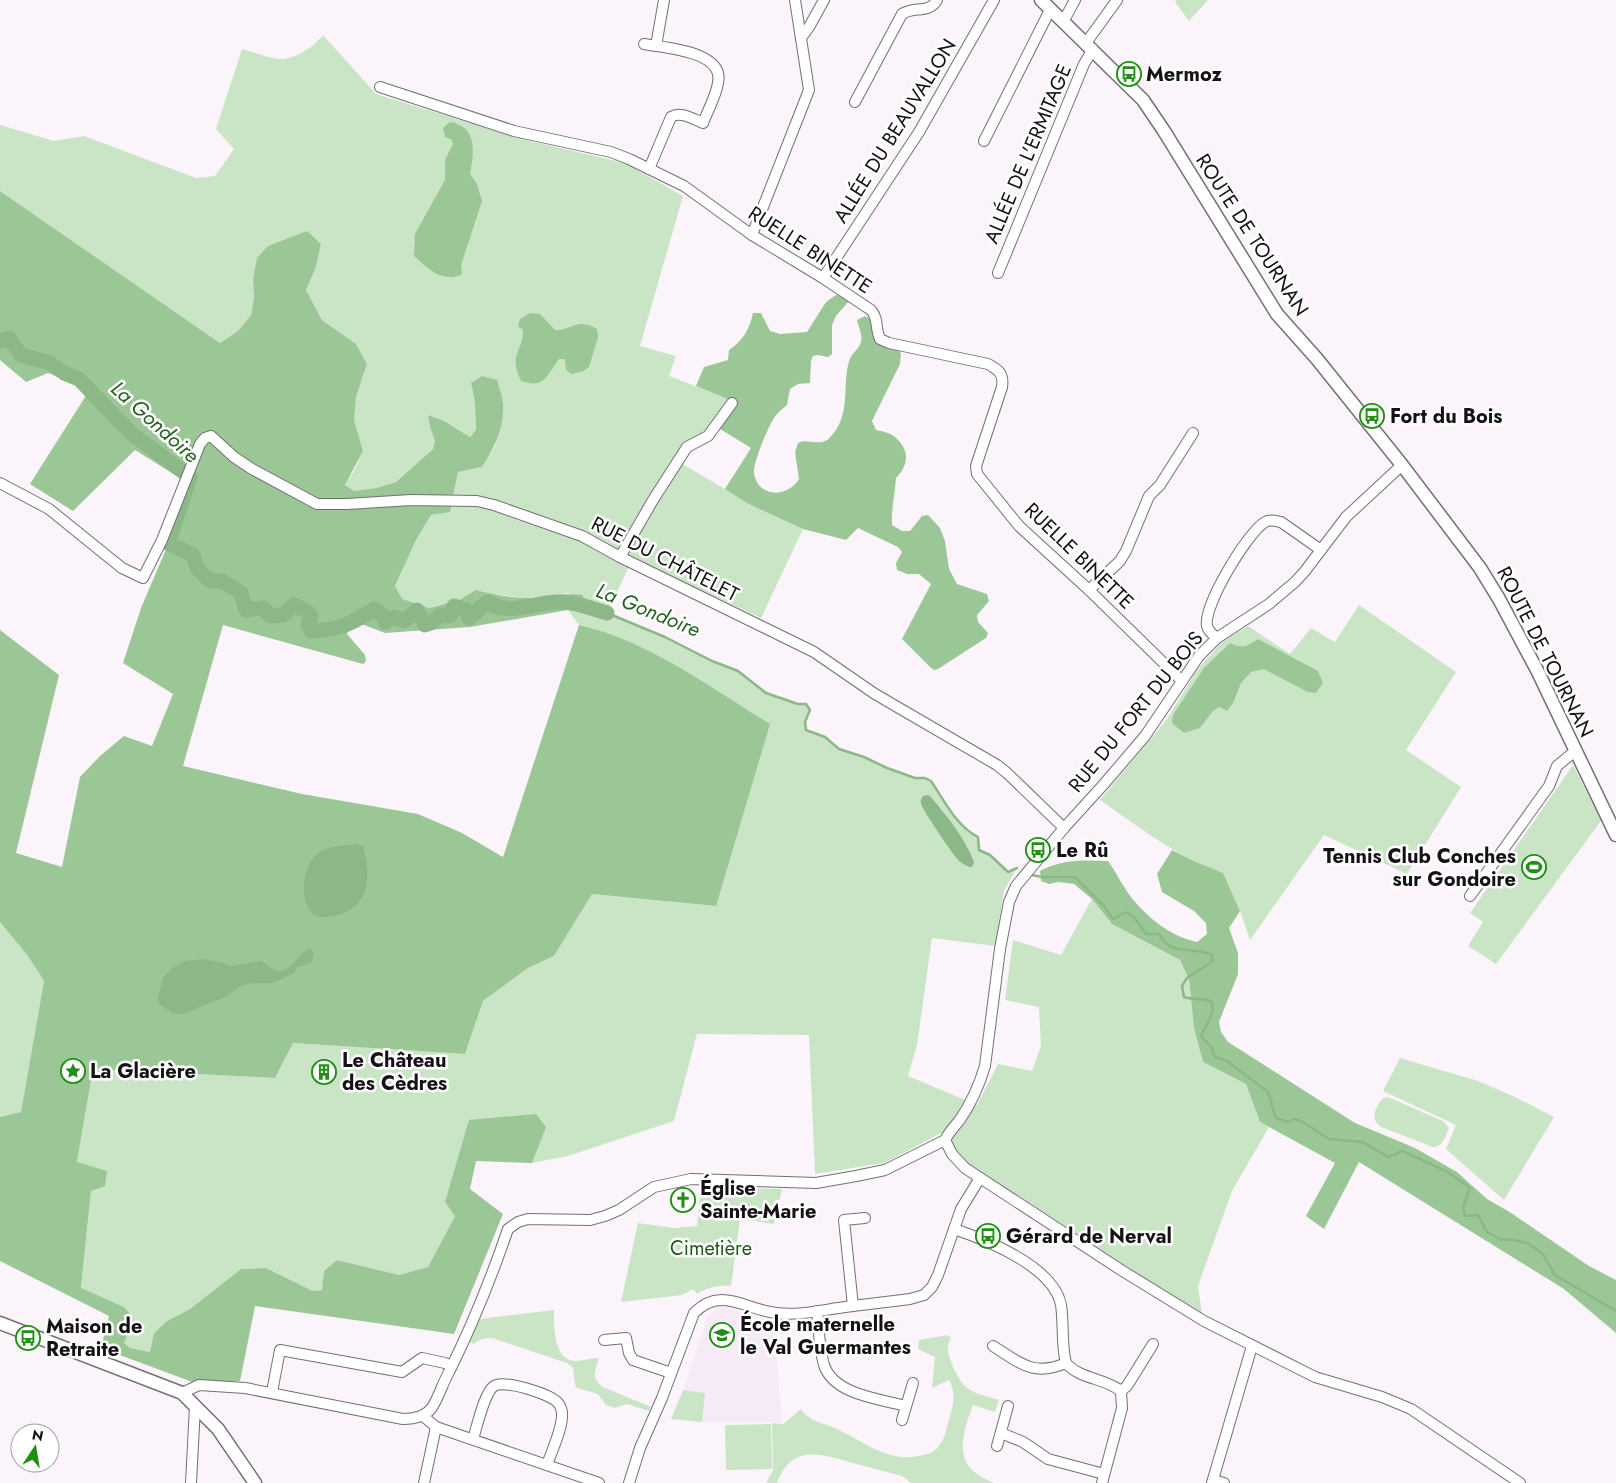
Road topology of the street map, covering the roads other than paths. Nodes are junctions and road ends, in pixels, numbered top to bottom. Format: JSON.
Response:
{"nodes":[{"id":1,"x":664,"y":0,"type":"edge"},
{"id":2,"x":795,"y":0,"type":"edge"},
{"id":3,"x":824,"y":0,"type":"edge"},
{"id":4,"x":937,"y":0,"type":"edge"},
{"id":5,"x":994,"y":0,"type":"edge"},
{"id":6,"x":1041,"y":0,"type":"edge"},
{"id":7,"x":1075,"y":0,"type":"edge"},
{"id":8,"x":1117,"y":0,"type":"edge"},
{"id":9,"x":1050,"y":10,"type":"junction"},
{"id":10,"x":1063,"y":22,"type":"junction"},
{"id":11,"x":801,"y":38,"type":"junction"},
{"id":12,"x":644,"y":44,"type":"dead end"},
{"id":13,"x":656,"y":46,"type":"junction"},
{"id":14,"x":1090,"y":46,"type":"junction"},
{"id":15,"x":380,"y":87,"type":"dead end"},
{"id":16,"x":855,"y":102,"type":"dead end"},
{"id":17,"x":984,"y":141,"type":"dead end"},
{"id":18,"x":649,"y":169,"type":"junction"},
{"id":19,"x":752,"y":235,"type":"junction"},
{"id":20,"x":998,"y":273,"type":"dead end"},
{"id":21,"x":823,"y":278,"type":"junction"},
{"id":22,"x":732,"y":404,"type":"dead end"},
{"id":23,"x":1193,"y":433,"type":"dead end"},
{"id":24,"x":1402,"y":465,"type":"junction"},
{"id":25,"x":0,"y":482,"type":"edge"},
{"id":26,"x":1321,"y":550,"type":"junction"},
{"id":27,"x":620,"y":557,"type":"junction"},
{"id":28,"x":1089,"y":590,"type":"junction"},
{"id":29,"x":1217,"y":638,"type":"junction"},
{"id":30,"x":1182,"y":681,"type":"junction"},
{"id":31,"x":1575,"y":751,"type":"junction"},
{"id":32,"x":1064,"y":828,"type":"junction"},
{"id":33,"x":1616,"y":835,"type":"edge"},
{"id":34,"x":1470,"y":896,"type":"dead end"},
{"id":35,"x":945,"y":1140,"type":"junction"},
{"id":36,"x":980,"y":1178,"type":"junction"},
{"id":37,"x":865,"y":1218,"type":"dead end"},
{"id":38,"x":954,"y":1228,"type":"junction"},
{"id":39,"x":853,"y":1306,"type":"junction"},
{"id":40,"x":817,"y":1311,"type":"junction"},
{"id":41,"x":0,"y":1323,"type":"edge"},
{"id":42,"x":604,"y":1340,"type":"dead end"},
{"id":43,"x":1153,"y":1344,"type":"dead end"},
{"id":44,"x":993,"y":1346,"type":"dead end"},
{"id":45,"x":1252,"y":1346,"type":"junction"},
{"id":46,"x":1066,"y":1363,"type":"junction"},
{"id":47,"x":452,"y":1366,"type":"junction"},
{"id":48,"x":671,"y":1373,"type":"junction"},
{"id":49,"x":913,"y":1383,"type":"dead end"},
{"id":50,"x":272,"y":1392,"type":"junction"},
{"id":51,"x":1121,"y":1392,"type":"junction"},
{"id":52,"x":182,"y":1393,"type":"junction"},
{"id":53,"x":195,"y":1406,"type":"junction"},
{"id":54,"x":906,"y":1406,"type":"junction"},
{"id":55,"x":1008,"y":1406,"type":"dead end"},
{"id":56,"x":423,"y":1416,"type":"junction"},
{"id":57,"x":902,"y":1420,"type":"dead end"},
{"id":58,"x":436,"y":1427,"type":"junction"},
{"id":59,"x":1001,"y":1433,"type":"junction"},
{"id":60,"x":473,"y":1439,"type":"junction"},
{"id":61,"x":997,"y":1446,"type":"dead end"},
{"id":62,"x":547,"y":1464,"type":"junction"},
{"id":63,"x":1103,"y":1478,"type":"edge"},
{"id":64,"x":1212,"y":1481,"type":"edge"},
{"id":65,"x":191,"y":1483,"type":"edge"},
{"id":66,"x":255,"y":1483,"type":"edge"},
{"id":67,"x":424,"y":1483,"type":"edge"},
{"id":68,"x":599,"y":1483,"type":"edge"},
{"id":69,"x":629,"y":1483,"type":"edge"},
{"id":70,"x":1224,"y":1483,"type":"edge"},
{"id":71,"x":1520,"y":1483,"type":"edge"}],
"edges":[{"from":1,"to":13,"type":"street"},
{"from":2,"to":11,"type":"street"},
{"from":3,"to":11,"type":"street"},
{"from":4,"to":16,"type":"street"},
{"from":5,"to":21,"type":"street","name":"ALLÉE DU BEAUVALLON"},
{"from":6,"to":9,"type":"main road","name":"ROUTE DE TOURNAN"},
{"from":7,"to":10,"type":"street"},
{"from":8,"to":14,"type":"street","name":"ALLÉE DE L'ERMITAGE"},
{"from":9,"to":10,"type":"main road","name":"ROUTE DE TOURNAN"},
{"from":9,"to":17,"type":"street"},
{"from":10,"to":14,"type":"main road","name":"ROUTE DE TOURNAN"},
{"from":11,"to":19,"type":"street"},
{"from":12,"to":13,"type":"street"},
{"from":13,"to":18,"type":"street"},
{"from":14,"to":20,"type":"street","name":"ALLÉE DE L'ERMITAGE"},
{"from":14,"to":24,"type":"main road","name":"ROUTE DE TOURNAN"},
{"from":15,"to":18,"type":"street","name":"RUELLE BINETTE"},
{"from":18,"to":19,"type":"street","name":"RUELLE BINETTE"},
{"from":19,"to":21,"type":"street","name":"RUELLE BINETTE"},
{"from":21,"to":28,"type":"street","name":"RUELLE BINETTE"},
{"from":22,"to":27,"type":"street"},
{"from":23,"to":28,"type":"street"},
{"from":24,"to":26,"type":"street","name":"RUE DU FORT DU BOIS"},
{"from":24,"to":31,"type":"main road","name":"ROUTE DE TOURNAN"},
{"from":25,"to":27,"type":"street","name":"RUE DU CHÂTELET"},
{"from":26,"to":29,"type":"street","name":"RUE DU FORT DU BOIS"},
{"from":26,"to":29,"type":"street"},
{"from":27,"to":32,"type":"street","name":"RUE DU CHÂTELET"},
{"from":28,"to":30,"type":"street","name":"RUELLE BINETTE"},
{"from":29,"to":30,"type":"street","name":"RUE DU FORT DU BOIS"},
{"from":30,"to":32,"type":"street","name":"RUE DU FORT DU BOIS"},
{"from":31,"to":33,"type":"main road","name":"ROUTE DE TOURNAN"},
{"from":31,"to":34,"type":"street"},
{"from":32,"to":35,"type":"street","name":"RUE DU FORT DU BOIS"},
{"from":35,"to":36,"type":"street"},
{"from":35,"to":47,"type":"street","name":"RUE DU FORT DU BOIS"},
{"from":36,"to":38,"type":"street"},
{"from":36,"to":45,"type":"street"},
{"from":37,"to":39,"type":"street"},
{"from":38,"to":39,"type":"street"},
{"from":38,"to":46,"type":"street"},
{"from":39,"to":40,"type":"street"},
{"from":40,"to":48,"type":"street"},
{"from":40,"to":54,"type":"street"},
{"from":41,"to":52,"type":"main road"},
{"from":42,"to":48,"type":"street"},
{"from":43,"to":51,"type":"street"},
{"from":44,"to":46,"type":"street"},
{"from":45,"to":64,"type":"street"},
{"from":45,"to":71,"type":"street"},
{"from":46,"to":51,"type":"street"},
{"from":47,"to":50,"type":"street"},
{"from":47,"to":56,"type":"street","name":"RUE DU FORT DU BOIS"},
{"from":48,"to":69,"type":"street"},
{"from":49,"to":54,"type":"street"},
{"from":50,"to":52,"type":"street"},
{"from":50,"to":56,"type":"street"},
{"from":51,"to":63,"type":"street"},
{"from":52,"to":53,"type":"main road"},
{"from":53,"to":65,"type":"street"},
{"from":53,"to":66,"type":"main road"},
{"from":54,"to":57,"type":"street"},
{"from":55,"to":59,"type":"street"},
{"from":56,"to":58,"type":"street"},
{"from":58,"to":60,"type":"street"},
{"from":58,"to":67,"type":"street"},
{"from":59,"to":61,"type":"street"},
{"from":59,"to":63,"type":"street"},
{"from":60,"to":62,"type":"street"},
{"from":60,"to":62,"type":"street"},
{"from":62,"to":68,"type":"street"},
{"from":64,"to":70,"type":"street"}]}
